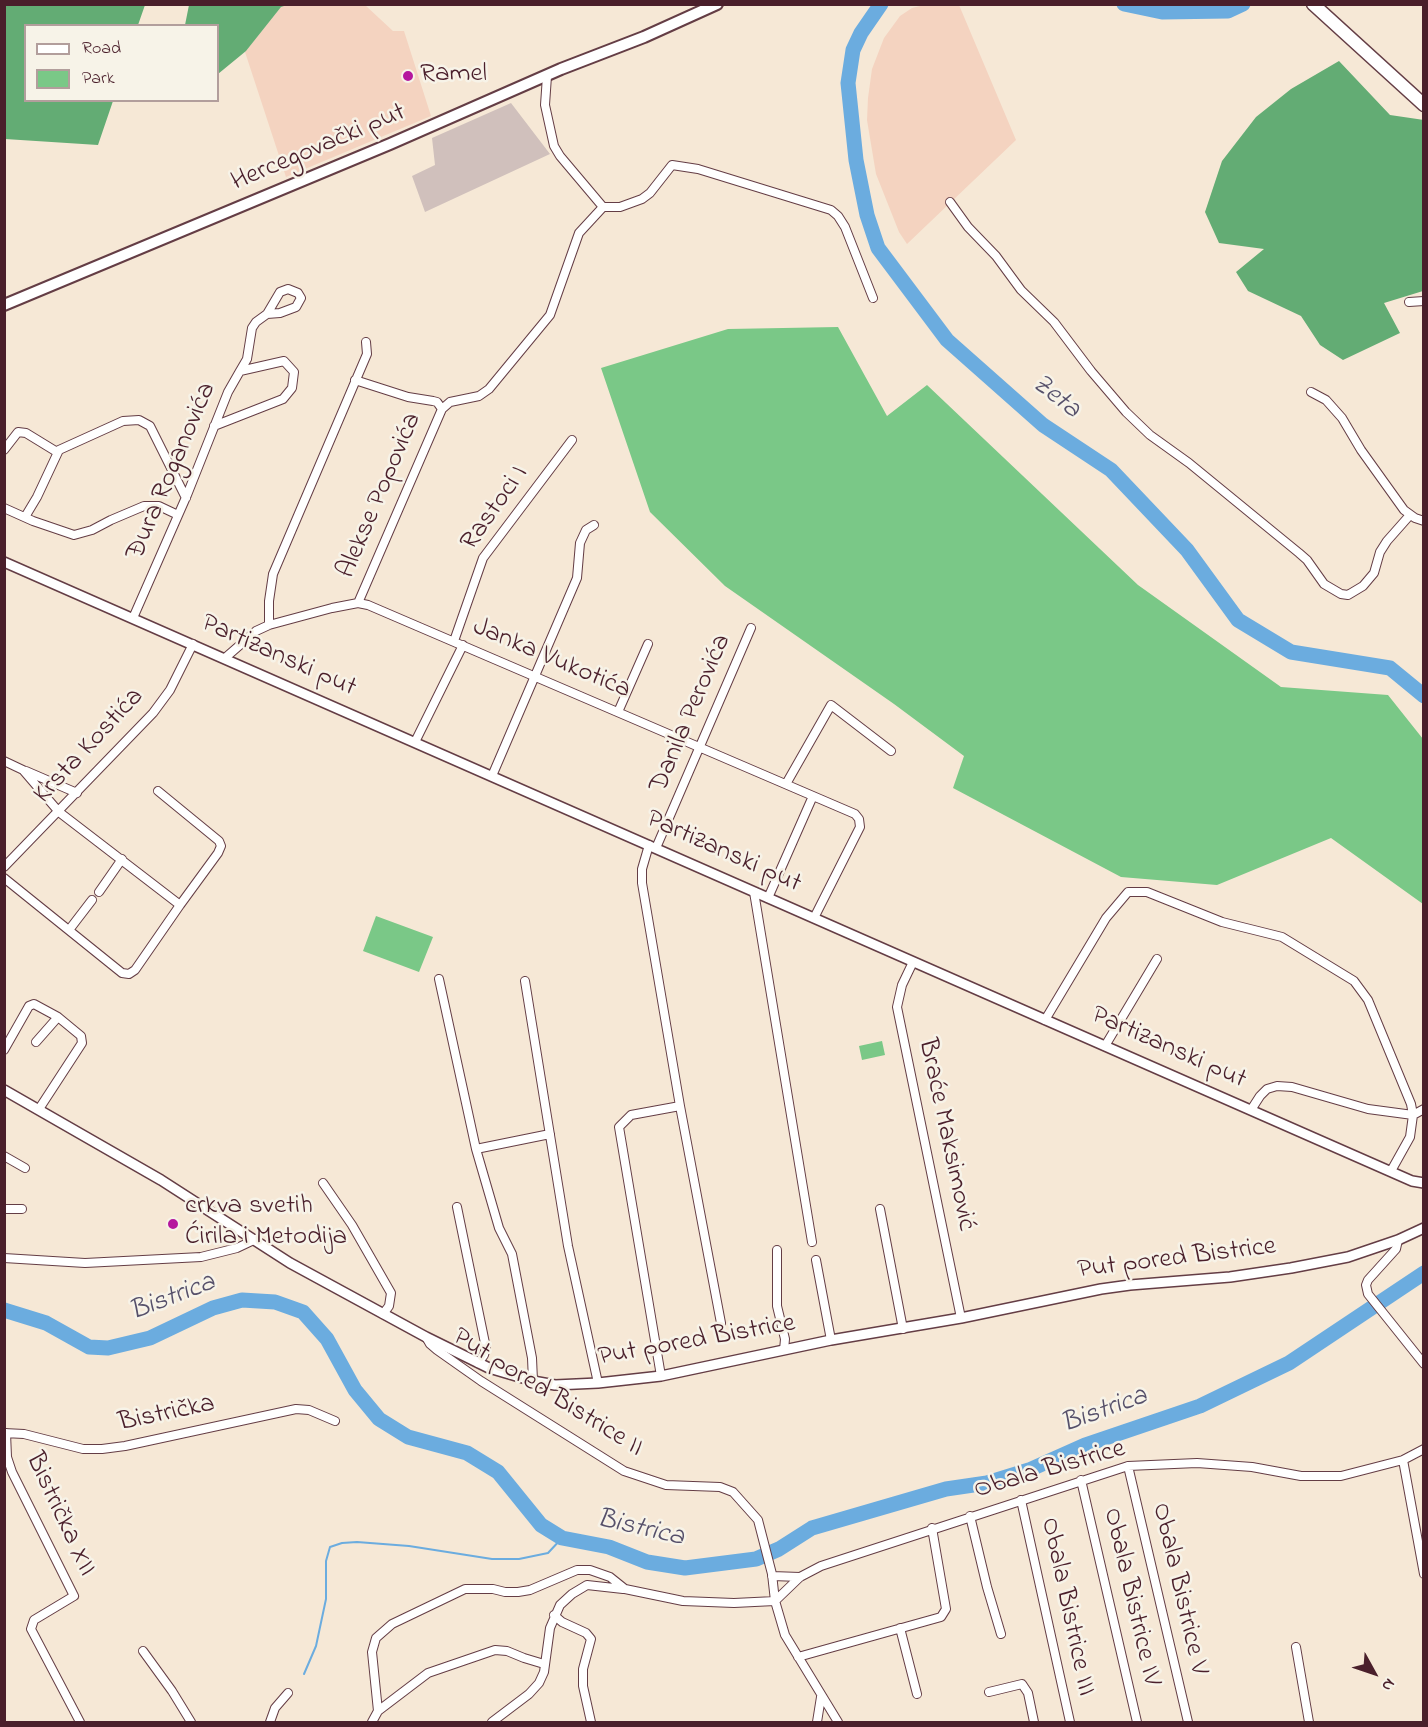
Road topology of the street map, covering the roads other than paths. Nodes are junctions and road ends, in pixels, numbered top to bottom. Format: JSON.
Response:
{"nodes":[{"id":1,"x":717,"y":4,"type":"edge"},
{"id":2,"x":1313,"y":4,"type":"edge"},
{"id":3,"x":547,"y":76,"type":"junction"},
{"id":4,"x":1424,"y":105,"type":"edge"},
{"id":5,"x":950,"y":202,"type":"dead end"},
{"id":6,"x":603,"y":207,"type":"junction"},
{"id":7,"x":873,"y":298,"type":"dead end"},
{"id":8,"x":1409,"y":302,"type":"dead end"},
{"id":9,"x":1424,"y":302,"type":"edge"},
{"id":10,"x":4,"y":306,"type":"edge"},
{"id":11,"x":267,"y":314,"type":"dead end"},
{"id":12,"x":366,"y":342,"type":"dead end"},
{"id":13,"x":240,"y":371,"type":"junction"},
{"id":14,"x":355,"y":380,"type":"junction"},
{"id":15,"x":1311,"y":392,"type":"dead end"},
{"id":16,"x":442,"y":409,"type":"junction"},
{"id":17,"x":214,"y":426,"type":"junction"},
{"id":18,"x":572,"y":440,"type":"dead end"},
{"id":19,"x":4,"y":450,"type":"edge"},
{"id":20,"x":57,"y":452,"type":"junction"},
{"id":21,"x":186,"y":498,"type":"junction"},
{"id":22,"x":4,"y":508,"type":"edge"},
{"id":23,"x":178,"y":515,"type":"junction"},
{"id":24,"x":1410,"y":515,"type":"junction"},
{"id":25,"x":25,"y":517,"type":"junction"},
{"id":26,"x":1424,"y":521,"type":"edge"},
{"id":27,"x":594,"y":525,"type":"dead end"},
{"id":28,"x":4,"y":562,"type":"edge"},
{"id":29,"x":358,"y":603,"type":"junction"},
{"id":30,"x":133,"y":618,"type":"junction"},
{"id":31,"x":269,"y":625,"type":"junction"},
{"id":32,"x":751,"y":628,"type":"dead end"},
{"id":33,"x":454,"y":641,"type":"junction"},
{"id":34,"x":193,"y":644,"type":"junction"},
{"id":35,"x":648,"y":644,"type":"dead end"},
{"id":36,"x":463,"y":645,"type":"junction"},
{"id":37,"x":225,"y":658,"type":"junction"},
{"id":38,"x":536,"y":677,"type":"junction"},
{"id":39,"x":618,"y":712,"type":"junction"},
{"id":40,"x":415,"y":742,"type":"junction"},
{"id":41,"x":701,"y":748,"type":"junction"},
{"id":42,"x":891,"y":751,"type":"dead end"},
{"id":43,"x":4,"y":761,"type":"edge"},
{"id":44,"x":23,"y":770,"type":"junction"},
{"id":45,"x":492,"y":776,"type":"junction"},
{"id":46,"x":786,"y":784,"type":"junction"},
{"id":47,"x":158,"y":791,"type":"dead end"},
{"id":48,"x":77,"y":793,"type":"junction"},
{"id":49,"x":813,"y":796,"type":"junction"},
{"id":50,"x":59,"y":812,"type":"junction"},
{"id":51,"x":653,"y":847,"type":"junction"},
{"id":52,"x":122,"y":859,"type":"junction"},
{"id":53,"x":4,"y":867,"type":"edge"},
{"id":54,"x":4,"y":878,"type":"edge"},
{"id":55,"x":99,"y":892,"type":"dead end"},
{"id":56,"x":754,"y":892,"type":"junction"},
{"id":57,"x":768,"y":898,"type":"junction"},
{"id":58,"x":93,"y":900,"type":"dead end"},
{"id":59,"x":180,"y":905,"type":"junction"},
{"id":60,"x":814,"y":918,"type":"junction"},
{"id":61,"x":69,"y":930,"type":"junction"},
{"id":62,"x":1157,"y":959,"type":"dead end"},
{"id":63,"x":913,"y":962,"type":"junction"},
{"id":64,"x":439,"y":979,"type":"dead end"},
{"id":65,"x":525,"y":981,"type":"dead end"},
{"id":66,"x":58,"y":1017,"type":"junction"},
{"id":67,"x":1045,"y":1020,"type":"junction"},
{"id":68,"x":36,"y":1042,"type":"dead end"},
{"id":69,"x":1105,"y":1046,"type":"junction"},
{"id":70,"x":4,"y":1050,"type":"edge"},
{"id":71,"x":4,"y":1090,"type":"edge"},
{"id":72,"x":680,"y":1106,"type":"junction"},
{"id":73,"x":39,"y":1109,"type":"junction"},
{"id":74,"x":1424,"y":1109,"type":"edge"},
{"id":75,"x":1251,"y":1110,"type":"junction"},
{"id":76,"x":1413,"y":1115,"type":"junction"},
{"id":77,"x":550,"y":1134,"type":"junction"},
{"id":78,"x":476,"y":1149,"type":"junction"},
{"id":79,"x":4,"y":1156,"type":"edge"},
{"id":80,"x":25,"y":1168,"type":"dead end"},
{"id":81,"x":1391,"y":1171,"type":"junction"},
{"id":82,"x":323,"y":1183,"type":"dead end"},
{"id":83,"x":1424,"y":1183,"type":"edge"},
{"id":84,"x":457,"y":1208,"type":"dead end"},
{"id":85,"x":4,"y":1209,"type":"edge"},
{"id":86,"x":22,"y":1209,"type":"dead end"},
{"id":87,"x":880,"y":1209,"type":"dead end"},
{"id":88,"x":1424,"y":1228,"type":"edge"},
{"id":89,"x":256,"y":1239,"type":"junction"},
{"id":90,"x":1398,"y":1240,"type":"junction"},
{"id":91,"x":812,"y":1242,"type":"dead end"},
{"id":92,"x":777,"y":1250,"type":"dead end"},
{"id":93,"x":4,"y":1258,"type":"edge"},
{"id":94,"x":816,"y":1260,"type":"dead end"},
{"id":95,"x":383,"y":1314,"type":"junction"},
{"id":96,"x":961,"y":1318,"type":"junction"},
{"id":97,"x":721,"y":1323,"type":"dead end"},
{"id":98,"x":903,"y":1329,"type":"junction"},
{"id":99,"x":426,"y":1337,"type":"junction"},
{"id":100,"x":831,"y":1340,"type":"junction"},
{"id":101,"x":784,"y":1350,"type":"junction"},
{"id":102,"x":478,"y":1363,"type":"junction"},
{"id":103,"x":1424,"y":1364,"type":"edge"},
{"id":104,"x":489,"y":1368,"type":"junction"},
{"id":105,"x":662,"y":1376,"type":"junction"},
{"id":106,"x":481,"y":1381,"type":"junction"},
{"id":107,"x":533,"y":1381,"type":"junction"},
{"id":108,"x":598,"y":1383,"type":"junction"},
{"id":109,"x":335,"y":1421,"type":"dead end"},
{"id":110,"x":5,"y":1433,"type":"edge"},
{"id":111,"x":1424,"y":1449,"type":"edge"},
{"id":112,"x":1403,"y":1460,"type":"junction"},
{"id":113,"x":1128,"y":1466,"type":"junction"},
{"id":114,"x":1081,"y":1480,"type":"junction"},
{"id":115,"x":1021,"y":1500,"type":"junction"},
{"id":116,"x":970,"y":1516,"type":"junction"},
{"id":117,"x":932,"y":1528,"type":"junction"},
{"id":118,"x":1424,"y":1574,"type":"edge"},
{"id":119,"x":772,"y":1575,"type":"junction"},
{"id":120,"x":800,"y":1577,"type":"junction"},
{"id":121,"x":625,"y":1589,"type":"junction"},
{"id":122,"x":775,"y":1601,"type":"junction"},
{"id":123,"x":554,"y":1615,"type":"junction"},
{"id":124,"x":900,"y":1628,"type":"junction"},
{"id":125,"x":1001,"y":1634,"type":"dead end"},
{"id":126,"x":1296,"y":1647,"type":"dead end"},
{"id":127,"x":143,"y":1651,"type":"dead end"},
{"id":128,"x":798,"y":1657,"type":"junction"},
{"id":129,"x":544,"y":1664,"type":"junction"},
{"id":130,"x":989,"y":1692,"type":"dead end"},
{"id":131,"x":288,"y":1693,"type":"dead end"},
{"id":132,"x":916,"y":1694,"type":"dead end"},
{"id":133,"x":820,"y":1697,"type":"junction"},
{"id":134,"x":378,"y":1711,"type":"junction"},
{"id":135,"x":80,"y":1722,"type":"edge"},
{"id":136,"x":191,"y":1722,"type":"edge"},
{"id":137,"x":270,"y":1722,"type":"edge"},
{"id":138,"x":372,"y":1722,"type":"edge"},
{"id":139,"x":492,"y":1722,"type":"edge"},
{"id":140,"x":591,"y":1722,"type":"edge"},
{"id":141,"x":817,"y":1722,"type":"edge"},
{"id":142,"x":838,"y":1722,"type":"edge"},
{"id":143,"x":1034,"y":1722,"type":"edge"},
{"id":144,"x":1070,"y":1722,"type":"edge"},
{"id":145,"x":1137,"y":1722,"type":"edge"},
{"id":146,"x":1188,"y":1722,"type":"edge"},
{"id":147,"x":1308,"y":1722,"type":"edge"}],
"edges":[{"from":1,"to":3,"type":"main road","name":"Hercegovački put"},
{"from":2,"to":4,"type":"main road"},
{"from":3,"to":6,"type":"street"},
{"from":3,"to":10,"type":"main road","name":"Hercegovački put"},
{"from":5,"to":24,"type":"street"},
{"from":6,"to":7,"type":"street"},
{"from":6,"to":16,"type":"street","name":"Alekse Popovića"},
{"from":8,"to":9,"type":"street"},
{"from":11,"to":13,"type":"street"},
{"from":12,"to":14,"type":"street"},
{"from":13,"to":17,"type":"street","name":"Đura Roganovića"},
{"from":13,"to":17,"type":"street","name":"Đura Roganovića"},
{"from":14,"to":16,"type":"street"},
{"from":14,"to":31,"type":"street"},
{"from":15,"to":24,"type":"street"},
{"from":16,"to":29,"type":"street","name":"Alekse Popovića"},
{"from":17,"to":21,"type":"street","name":"Đura Roganovića"},
{"from":18,"to":33,"type":"street","name":"Rastoci I"},
{"from":19,"to":20,"type":"street"},
{"from":20,"to":21,"type":"street"},
{"from":20,"to":25,"type":"street"},
{"from":21,"to":23,"type":"street","name":"Đura Roganovića"},
{"from":22,"to":25,"type":"street"},
{"from":23,"to":25,"type":"street"},
{"from":23,"to":30,"type":"street","name":"Đura Roganovića"},
{"from":24,"to":26,"type":"street"},
{"from":27,"to":38,"type":"street"},
{"from":28,"to":30,"type":"street","name":"Partizanski put"},
{"from":29,"to":31,"type":"street","name":"Janka Vukotića"},
{"from":29,"to":33,"type":"street","name":"Janka Vukotića"},
{"from":30,"to":34,"type":"street","name":"Partizanski put"},
{"from":31,"to":37,"type":"street","name":"Janka Vukotića"},
{"from":32,"to":41,"type":"street","name":"Danila Perovića"},
{"from":33,"to":36,"type":"street","name":"Janka Vukotića"},
{"from":34,"to":37,"type":"street","name":"Partizanski put"},
{"from":34,"to":48,"type":"street","name":"Krsta Kostića"},
{"from":35,"to":39,"type":"street"},
{"from":36,"to":38,"type":"street","name":"Janka Vukotića"},
{"from":36,"to":40,"type":"street"},
{"from":37,"to":40,"type":"street","name":"Partizanski put"},
{"from":38,"to":39,"type":"street","name":"Janka Vukotića"},
{"from":38,"to":45,"type":"street"},
{"from":39,"to":41,"type":"street","name":"Janka Vukotića"},
{"from":40,"to":45,"type":"street","name":"Partizanski put"},
{"from":41,"to":46,"type":"street","name":"Janka Vukotića"},
{"from":41,"to":51,"type":"street","name":"Danila Perovića"},
{"from":42,"to":46,"type":"street"},
{"from":43,"to":44,"type":"street"},
{"from":44,"to":48,"type":"street"},
{"from":44,"to":50,"type":"street"},
{"from":45,"to":51,"type":"street","name":"Partizanski put"},
{"from":46,"to":49,"type":"street","name":"Janka Vukotića"},
{"from":47,"to":59,"type":"street"},
{"from":48,"to":50,"type":"street","name":"Krsta Kostića"},
{"from":49,"to":57,"type":"street"},
{"from":49,"to":60,"type":"street","name":"Janka Vukotića"},
{"from":50,"to":52,"type":"street"},
{"from":50,"to":53,"type":"street","name":"Krsta Kostića"},
{"from":51,"to":56,"type":"street","name":"Partizanski put"},
{"from":51,"to":72,"type":"street","name":"Danila Perovića"},
{"from":52,"to":55,"type":"street"},
{"from":52,"to":59,"type":"street"},
{"from":54,"to":61,"type":"street"},
{"from":56,"to":57,"type":"street","name":"Partizanski put"},
{"from":56,"to":91,"type":"street"},
{"from":57,"to":60,"type":"street","name":"Partizanski put"},
{"from":58,"to":61,"type":"street"},
{"from":59,"to":61,"type":"street"},
{"from":60,"to":63,"type":"street","name":"Partizanski put"},
{"from":62,"to":69,"type":"street"},
{"from":63,"to":67,"type":"street","name":"Partizanski put"},
{"from":63,"to":96,"type":"street","name":"Braće Maksimović"},
{"from":64,"to":78,"type":"street"},
{"from":65,"to":77,"type":"street"},
{"from":66,"to":68,"type":"street"},
{"from":66,"to":70,"type":"street"},
{"from":66,"to":73,"type":"street"},
{"from":67,"to":69,"type":"street","name":"Partizanski put"},
{"from":67,"to":76,"type":"street"},
{"from":69,"to":75,"type":"street","name":"Partizanski put"},
{"from":71,"to":73,"type":"street","name":"Put pored Bistrice"},
{"from":72,"to":97,"type":"street","name":"Danila Perovića"},
{"from":72,"to":105,"type":"street"},
{"from":73,"to":89,"type":"street","name":"Put pored Bistrice"},
{"from":74,"to":76,"type":"street"},
{"from":75,"to":76,"type":"street"},
{"from":75,"to":81,"type":"street","name":"Partizanski put"},
{"from":76,"to":81,"type":"street"},
{"from":77,"to":78,"type":"street"},
{"from":77,"to":108,"type":"street"},
{"from":78,"to":107,"type":"street"},
{"from":79,"to":80,"type":"street"},
{"from":81,"to":83,"type":"street","name":"Partizanski put"},
{"from":82,"to":95,"type":"street"},
{"from":84,"to":102,"type":"street"},
{"from":85,"to":86,"type":"street"},
{"from":87,"to":98,"type":"street"},
{"from":88,"to":90,"type":"street","name":"Put pored Bistrice"},
{"from":89,"to":93,"type":"street"},
{"from":89,"to":95,"type":"street","name":"Put pored Bistrice"},
{"from":90,"to":96,"type":"street","name":"Put pored Bistrice"},
{"from":90,"to":103,"type":"street"},
{"from":92,"to":101,"type":"street"},
{"from":94,"to":100,"type":"street"},
{"from":95,"to":99,"type":"street","name":"Put pored Bistrice"},
{"from":96,"to":98,"type":"street","name":"Put pored Bistrice"},
{"from":98,"to":100,"type":"street","name":"Put pored Bistrice"},
{"from":99,"to":102,"type":"street","name":"Put pored Bistrice"},
{"from":99,"to":106,"type":"street","name":"Put pored Bistrice II"},
{"from":100,"to":101,"type":"street","name":"Put pored Bistrice"},
{"from":101,"to":105,"type":"street","name":"Put pored Bistrice"},
{"from":102,"to":104,"type":"street","name":"Put pored Bistrice"},
{"from":104,"to":106,"type":"street"},
{"from":104,"to":107,"type":"street","name":"Put pored Bistrice"},
{"from":105,"to":108,"type":"street","name":"Put pored Bistrice"},
{"from":106,"to":119,"type":"street","name":"Put pored Bistrice II"},
{"from":107,"to":108,"type":"street","name":"Put pored Bistrice"},
{"from":109,"to":110,"type":"street","name":"Bistrička"},
{"from":110,"to":135,"type":"street","name":"Bistrička XII"},
{"from":111,"to":112,"type":"street","name":"Obala Bistrice"},
{"from":112,"to":113,"type":"street","name":"Obala Bistrice"},
{"from":112,"to":118,"type":"street"},
{"from":113,"to":114,"type":"street","name":"Obala Bistrice"},
{"from":113,"to":146,"type":"street","name":"Obala Bistrice V"},
{"from":114,"to":115,"type":"street","name":"Obala Bistrice"},
{"from":114,"to":145,"type":"street","name":"Obala Bistrice IV"},
{"from":115,"to":116,"type":"street","name":"Obala Bistrice"},
{"from":115,"to":144,"type":"street","name":"Obala Bistrice III"},
{"from":116,"to":117,"type":"street","name":"Obala Bistrice"},
{"from":116,"to":125,"type":"street"},
{"from":117,"to":120,"type":"street","name":"Obala Bistrice"},
{"from":117,"to":124,"type":"street"},
{"from":119,"to":120,"type":"street"},
{"from":119,"to":122,"type":"street","name":"Put pored Bistrice II"},
{"from":120,"to":122,"type":"street","name":"Obala Bistrice"},
{"from":121,"to":122,"type":"street"},
{"from":121,"to":123,"type":"street"},
{"from":121,"to":134,"type":"street"},
{"from":122,"to":128,"type":"street","name":"Put pored Bistrice II"},
{"from":123,"to":129,"type":"street"},
{"from":123,"to":140,"type":"street"},
{"from":124,"to":128,"type":"street"},
{"from":124,"to":132,"type":"street"},
{"from":126,"to":147,"type":"street"},
{"from":127,"to":136,"type":"street"},
{"from":128,"to":133,"type":"street","name":"Put pored Bistrice II"},
{"from":129,"to":134,"type":"street"},
{"from":129,"to":139,"type":"street"},
{"from":130,"to":143,"type":"street"},
{"from":131,"to":137,"type":"street"},
{"from":133,"to":141,"type":"street"},
{"from":133,"to":142,"type":"street","name":"Put pored Bistrice II"},
{"from":134,"to":138,"type":"street"}]}
